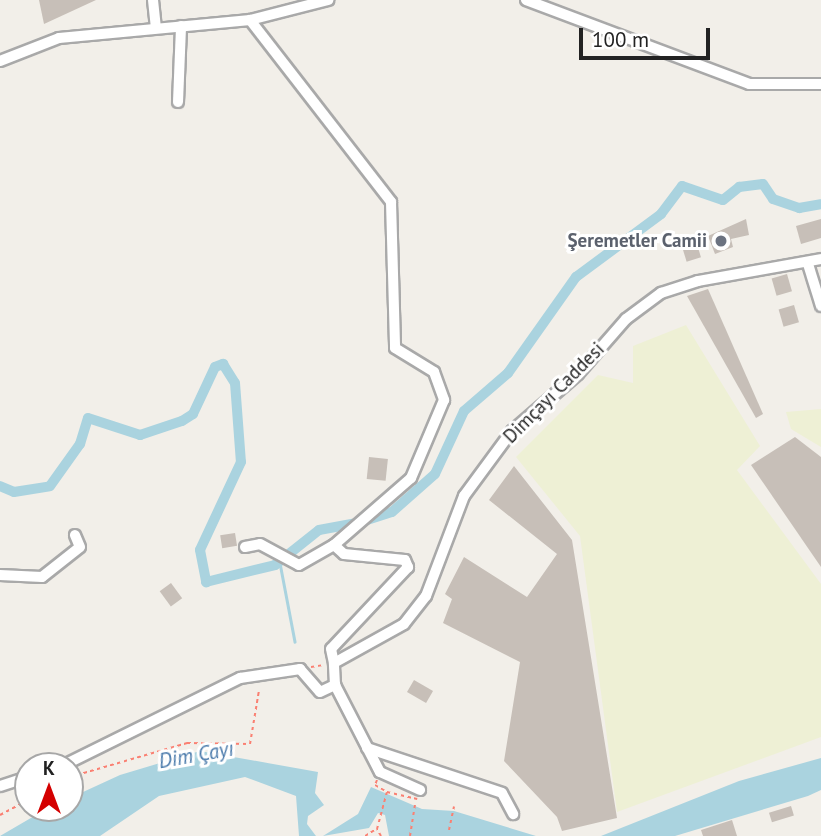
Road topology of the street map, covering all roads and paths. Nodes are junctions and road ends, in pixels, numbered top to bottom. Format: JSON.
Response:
{"nodes":[{"id":1,"x":153,"y":0,"type":"edge"},
{"id":2,"x":328,"y":0,"type":"edge"},
{"id":3,"x":526,"y":0,"type":"edge"},
{"id":4,"x":250,"y":20,"type":"junction"},
{"id":5,"x":181,"y":26,"type":"junction"},
{"id":6,"x":156,"y":29,"type":"junction"},
{"id":7,"x":0,"y":61,"type":"edge"},
{"id":8,"x":821,"y":84,"type":"edge"},
{"id":9,"x":178,"y":102,"type":"dead end"},
{"id":10,"x":821,"y":259,"type":"edge"},
{"id":11,"x":808,"y":264,"type":"junction"},
{"id":12,"x":821,"y":306,"type":"edge"},
{"id":13,"x":75,"y":535,"type":"dead end"},
{"id":14,"x":334,"y":545,"type":"junction"},
{"id":15,"x":245,"y":547,"type":"dead end"},
{"id":16,"x":0,"y":575,"type":"edge"},
{"id":17,"x":334,"y":663,"type":"junction"},
{"id":18,"x":300,"y":670,"type":"junction"},
{"id":19,"x":335,"y":685,"type":"junction"},
{"id":20,"x":259,"y":690,"type":"dead end"},
{"id":21,"x":367,"y":748,"type":"junction"},
{"id":22,"x":84,"y":755,"type":"edge"},
{"id":23,"x":84,"y":772,"type":"edge"},
{"id":24,"x":380,"y":772,"type":"junction"},
{"id":25,"x":420,"y":790,"type":"joint"},
{"id":26,"x":387,"y":792,"type":"junction"},
{"id":27,"x":415,"y":803,"type":"junction"},
{"id":28,"x":454,"y":807,"type":"dead end"},
{"id":29,"x":513,"y":814,"type":"dead end"},
{"id":30,"x":377,"y":829,"type":"junction"},
{"id":31,"x":449,"y":830,"type":"dead end"},
{"id":32,"x":365,"y":836,"type":"edge"},
{"id":33,"x":382,"y":836,"type":"edge"},
{"id":34,"x":410,"y":836,"type":"edge"}],
"edges":[{"from":1,"to":6,"type":"street"},
{"from":2,"to":4,"type":"street"},
{"from":3,"to":8,"type":"street"},
{"from":4,"to":5,"type":"street"},
{"from":4,"to":14,"type":"street"},
{"from":5,"to":6,"type":"street"},
{"from":5,"to":9,"type":"street"},
{"from":6,"to":7,"type":"street"},
{"from":10,"to":11,"type":"street","name":"Dimçayı Caddesi"},
{"from":11,"to":12,"type":"street"},
{"from":11,"to":17,"type":"street","name":"Dimçayı Caddesi"},
{"from":13,"to":16,"type":"street"},
{"from":14,"to":15,"type":"street"},
{"from":14,"to":17,"type":"street"},
{"from":17,"to":18,"type":"path"},
{"from":17,"to":19,"type":"street"},
{"from":18,"to":19,"type":"street"},
{"from":18,"to":22,"type":"street"},
{"from":19,"to":21,"type":"street"},
{"from":20,"to":23,"type":"path"},
{"from":21,"to":24,"type":"street"},
{"from":21,"to":29,"type":"street"},
{"from":24,"to":25,"type":"street"},
{"from":24,"to":26,"type":"path"},
{"from":25,"to":27,"type":"path"},
{"from":26,"to":27,"type":"path"},
{"from":26,"to":30,"type":"path"},
{"from":27,"to":34,"type":"path"},
{"from":28,"to":31,"type":"path"},
{"from":30,"to":32,"type":"path"},
{"from":30,"to":33,"type":"path"}]}
